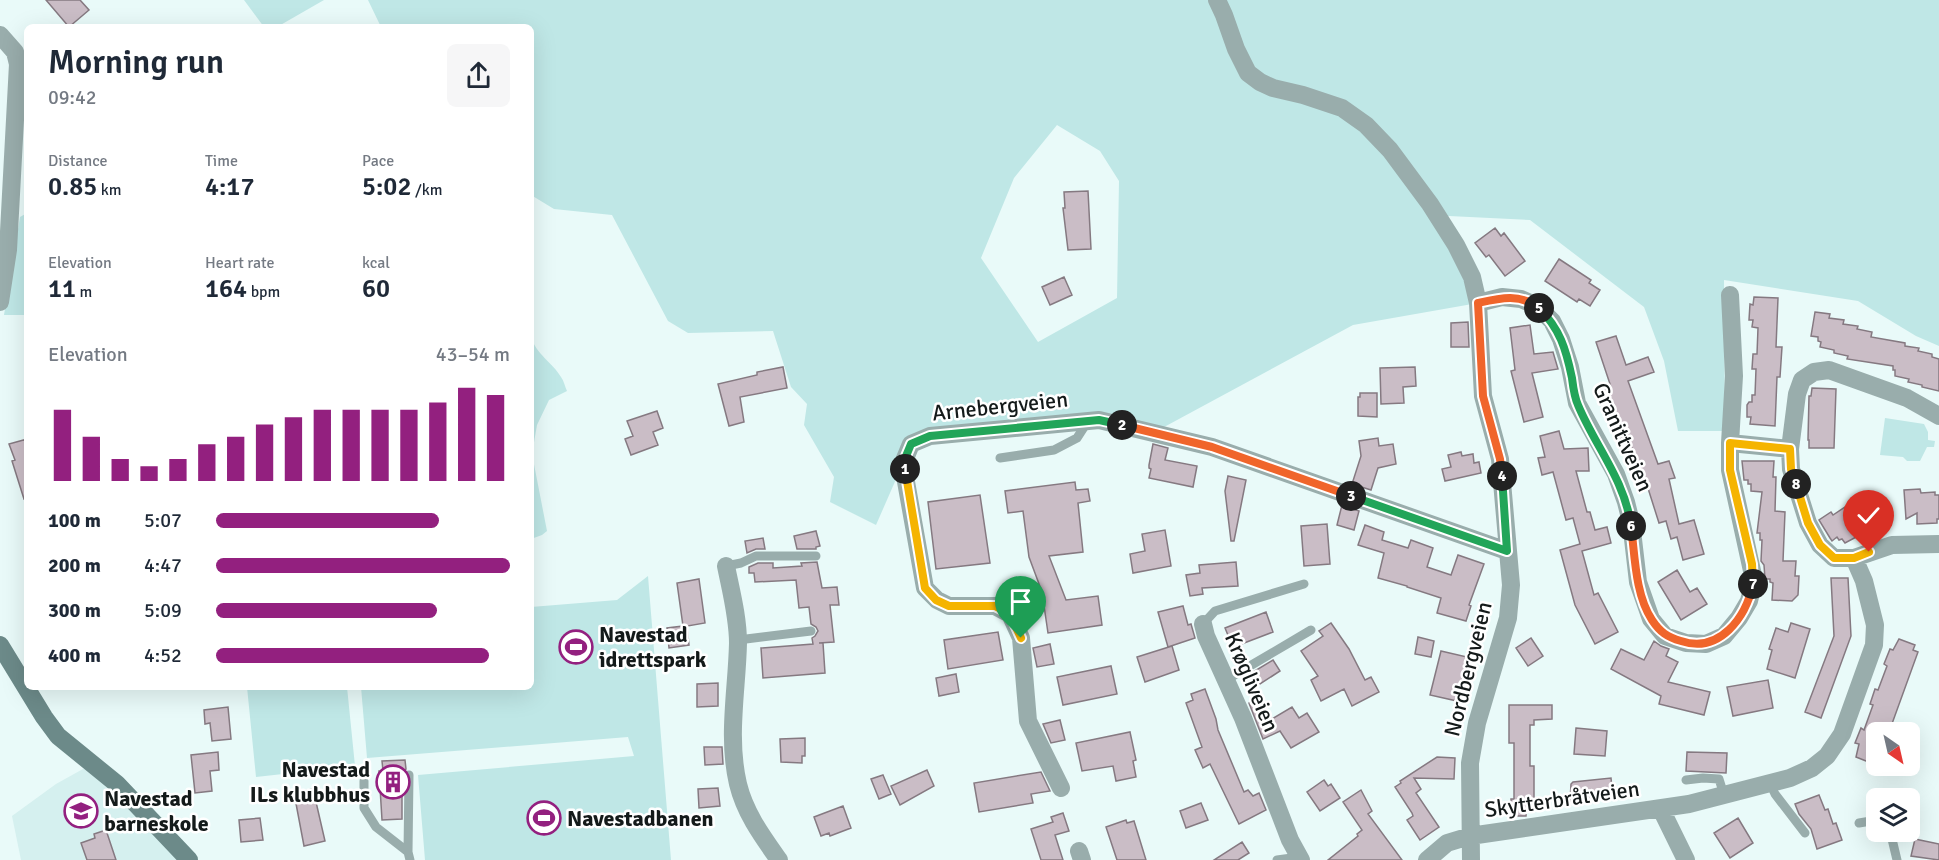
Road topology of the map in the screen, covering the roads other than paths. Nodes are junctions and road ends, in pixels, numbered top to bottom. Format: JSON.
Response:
{"nodes":[{"id":1,"x":1217,"y":0,"type":"edge"},
{"id":2,"x":0,"y":35,"type":"edge"},
{"id":3,"x":1730,"y":295,"type":"dead end"},
{"id":4,"x":0,"y":302,"type":"edge"},
{"id":5,"x":1478,"y":303,"type":"junction"},
{"id":6,"x":1939,"y":416,"type":"edge"},
{"id":7,"x":1088,"y":421,"type":"junction"},
{"id":8,"x":1730,"y":443,"type":"junction"},
{"id":9,"x":1790,"y":449,"type":"junction"},
{"id":10,"x":1000,"y":458,"type":"dead end"},
{"id":11,"x":1939,"y":544,"type":"edge"},
{"id":12,"x":1507,"y":551,"type":"junction"},
{"id":13,"x":816,"y":556,"type":"dead end"},
{"id":14,"x":1854,"y":558,"type":"junction"},
{"id":15,"x":726,"y":566,"type":"joint"},
{"id":16,"x":1304,"y":584,"type":"dead end"},
{"id":17,"x":1203,"y":624,"type":"joint"},
{"id":18,"x":1311,"y":630,"type":"dead end"},
{"id":19,"x":811,"y":631,"type":"dead end"},
{"id":20,"x":738,"y":639,"type":"junction"},
{"id":21,"x":0,"y":645,"type":"edge"},
{"id":22,"x":1226,"y":680,"type":"junction"},
{"id":23,"x":24,"y":684,"type":"edge"},
{"id":24,"x":28,"y":690,"type":"edge"},
{"id":25,"x":409,"y":775,"type":"dead end"},
{"id":26,"x":1686,"y":780,"type":"dead end"},
{"id":27,"x":364,"y":781,"type":"dead end"},
{"id":28,"x":1770,"y":783,"type":"junction"},
{"id":29,"x":1061,"y":788,"type":"dead end"},
{"id":30,"x":1724,"y":795,"type":"junction"},
{"id":31,"x":1661,"y":809,"type":"junction"},
{"id":32,"x":1866,"y":822,"type":"edge"},
{"id":33,"x":1859,"y":823,"type":"dead end"},
{"id":34,"x":1805,"y":833,"type":"dead end"},
{"id":35,"x":1470,"y":836,"type":"junction"},
{"id":36,"x":1893,"y":842,"type":"edge"},
{"id":37,"x":409,"y":856,"type":"edge"},
{"id":38,"x":1300,"y":859,"type":"edge"},
{"id":39,"x":189,"y":860,"type":"edge"},
{"id":40,"x":779,"y":860,"type":"edge"},
{"id":41,"x":1277,"y":860,"type":"edge"},
{"id":42,"x":1427,"y":860,"type":"edge"},
{"id":43,"x":1471,"y":860,"type":"edge"},
{"id":44,"x":1686,"y":860,"type":"edge"},
{"id":45,"x":1897,"y":860,"type":"edge"}],
"edges":[{"from":1,"to":5,"type":"street","name":"Nordbergveien"},
{"from":2,"to":4,"type":"street"},
{"from":3,"to":8,"type":"street","name":"Granittveien"},
{"from":5,"to":8,"type":"street","name":"Granittveien"},
{"from":5,"to":12,"type":"street","name":"Nordbergveien"},
{"from":6,"to":9,"type":"street"},
{"from":7,"to":10,"type":"lane","name":"Arnebergveien"},
{"from":7,"to":12,"type":"street","name":"Arnebergveien"},
{"from":7,"to":29,"type":"street","name":"Arnebergveien"},
{"from":8,"to":9,"type":"street"},
{"from":9,"to":14,"type":"street"},
{"from":11,"to":14,"type":"street"},
{"from":12,"to":35,"type":"street","name":"Nordbergveien"},
{"from":13,"to":15,"type":"lane"},
{"from":14,"to":28,"type":"street","name":"Skytterbråtveien"},
{"from":15,"to":20,"type":"street"},
{"from":16,"to":17,"type":"lane","name":"Krøgliveien"},
{"from":17,"to":22,"type":"street","name":"Krøgliveien"},
{"from":18,"to":22,"type":"lane"},
{"from":19,"to":20,"type":"lane"},
{"from":20,"to":40,"type":"street"},
{"from":21,"to":23,"type":"street"},
{"from":22,"to":38,"type":"street","name":"Krøgliveien"},
{"from":24,"to":39,"type":"street"},
{"from":25,"to":37,"type":"lane"},
{"from":26,"to":30,"type":"lane"},
{"from":27,"to":37,"type":"lane"},
{"from":28,"to":30,"type":"street","name":"Skytterbråtveien"},
{"from":28,"to":34,"type":"lane"},
{"from":30,"to":31,"type":"street","name":"Skytterbråtveien"},
{"from":31,"to":35,"type":"street","name":"Skytterbråtveien"},
{"from":31,"to":44,"type":"street","name":"Skytterbråtveien"},
{"from":32,"to":33,"type":"lane"},
{"from":35,"to":42,"type":"street"},
{"from":35,"to":43,"type":"street","name":"Nordbergveien"},
{"from":36,"to":45,"type":"lane"},
{"from":38,"to":41,"type":"lane"}]}
